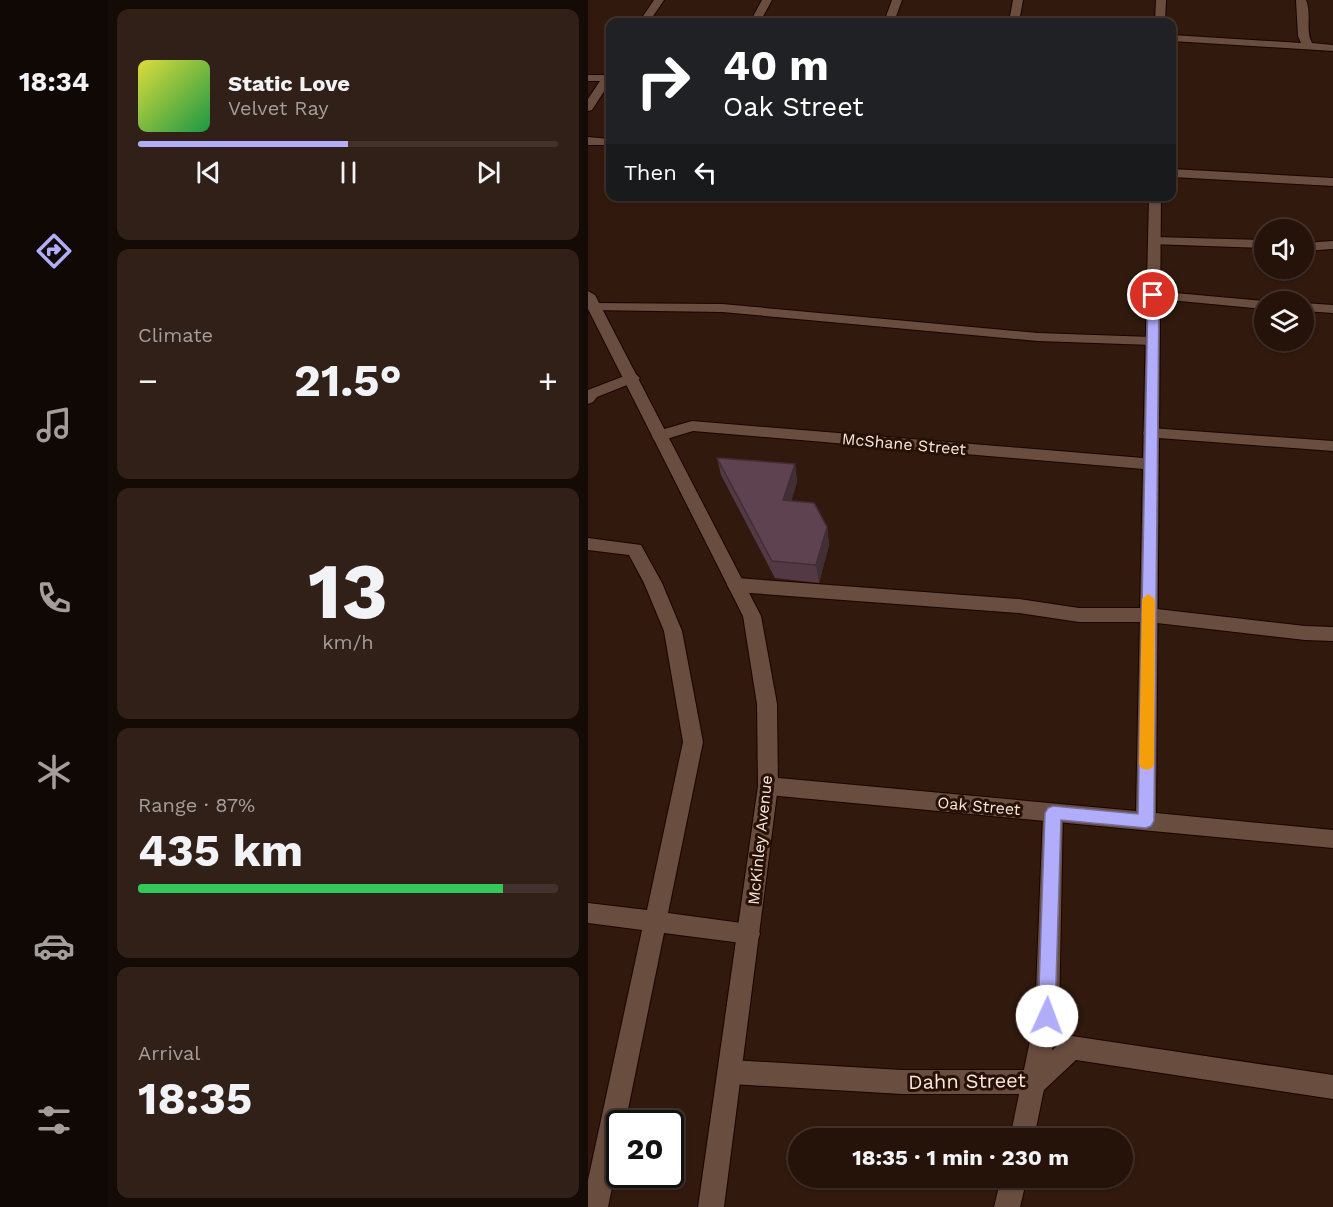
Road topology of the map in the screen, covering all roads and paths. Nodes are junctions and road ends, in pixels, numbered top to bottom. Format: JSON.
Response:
{"nodes":[{"id":1,"x":659,"y":0,"type":"edge"},
{"id":2,"x":767,"y":0,"type":"edge"},
{"id":3,"x":897,"y":0,"type":"edge"},
{"id":4,"x":1018,"y":0,"type":"edge"},
{"id":5,"x":1161,"y":0,"type":"edge"},
{"id":6,"x":1301,"y":0,"type":"edge"},
{"id":7,"x":647,"y":18,"type":"edge"},
{"id":8,"x":757,"y":18,"type":"edge"},
{"id":9,"x":890,"y":18,"type":"edge"},
{"id":10,"x":1015,"y":18,"type":"edge"},
{"id":11,"x":1160,"y":18,"type":"edge"},
{"id":12,"x":1176,"y":38,"type":"edge"},
{"id":13,"x":1308,"y":47,"type":"junction"},
{"id":14,"x":1333,"y":48,"type":"edge"},
{"id":15,"x":606,"y":77,"type":"edge"},
{"id":16,"x":588,"y":78,"type":"edge"},
{"id":17,"x":606,"y":83,"type":"edge"},
{"id":18,"x":588,"y":108,"type":"edge"},
{"id":19,"x":588,"y":141,"type":"edge"},
{"id":20,"x":606,"y":142,"type":"edge"},
{"id":21,"x":1176,"y":173,"type":"edge"},
{"id":22,"x":1333,"y":182,"type":"edge"},
{"id":23,"x":1155,"y":201,"type":"edge"},
{"id":24,"x":1155,"y":241,"type":"junction"},
{"id":25,"x":1254,"y":244,"type":"edge"},
{"id":26,"x":1333,"y":245,"type":"edge"},
{"id":27,"x":1314,"y":246,"type":"edge"},
{"id":28,"x":1153,"y":295,"type":"junction"},
{"id":29,"x":591,"y":301,"type":"edge"},
{"id":30,"x":1254,"y":304,"type":"edge"},
{"id":31,"x":1314,"y":308,"type":"edge"},
{"id":32,"x":1333,"y":309,"type":"edge"},
{"id":33,"x":1152,"y":341,"type":"junction"},
{"id":34,"x":632,"y":378,"type":"junction"},
{"id":35,"x":589,"y":396,"type":"edge"},
{"id":36,"x":1151,"y":433,"type":"junction"},
{"id":37,"x":660,"y":436,"type":"junction"},
{"id":38,"x":1333,"y":446,"type":"edge"},
{"id":39,"x":1150,"y":464,"type":"junction"},
{"id":40,"x":588,"y":544,"type":"edge"},
{"id":41,"x":736,"y":585,"type":"junction"},
{"id":42,"x":1148,"y":615,"type":"junction"},
{"id":43,"x":1333,"y":634,"type":"edge"},
{"id":44,"x":768,"y":786,"type":"junction"},
{"id":45,"x":1053,"y":813,"type":"junction"},
{"id":46,"x":1146,"y":821,"type":"junction"},
{"id":47,"x":1333,"y":839,"type":"edge"},
{"id":48,"x":588,"y":913,"type":"edge"},
{"id":49,"x":654,"y":922,"type":"junction"},
{"id":50,"x":749,"y":934,"type":"junction"},
{"id":51,"x":731,"y":1072,"type":"junction"},
{"id":52,"x":1034,"y":1082,"type":"junction"},
{"id":53,"x":1333,"y":1088,"type":"edge"},
{"id":54,"x":1024,"y":1128,"type":"edge"},
{"id":55,"x":1012,"y":1188,"type":"edge"},
{"id":56,"x":595,"y":1207,"type":"edge"},
{"id":57,"x":711,"y":1207,"type":"edge"},
{"id":58,"x":1007,"y":1207,"type":"edge"}],
"edges":[{"from":1,"to":7,"type":"street"},
{"from":2,"to":8,"type":"street"},
{"from":3,"to":9,"type":"street"},
{"from":4,"to":10,"type":"street"},
{"from":5,"to":11,"type":"street"},
{"from":6,"to":13,"type":"street"},
{"from":12,"to":13,"type":"street"},
{"from":13,"to":14,"type":"street"},
{"from":15,"to":16,"type":"street"},
{"from":17,"to":18,"type":"street"},
{"from":19,"to":20,"type":"street"},
{"from":21,"to":22,"type":"street"},
{"from":23,"to":24,"type":"street"},
{"from":24,"to":25,"type":"street"},
{"from":24,"to":28,"type":"street"},
{"from":26,"to":27,"type":"street"},
{"from":28,"to":30,"type":"street"},
{"from":28,"to":33,"type":"street"},
{"from":29,"to":33,"type":"street"},
{"from":29,"to":34,"type":"street","name":"McKinley Avenue"},
{"from":31,"to":32,"type":"street"},
{"from":33,"to":36,"type":"street"},
{"from":34,"to":35,"type":"street"},
{"from":34,"to":37,"type":"street","name":"McKinley Avenue"},
{"from":36,"to":38,"type":"street"},
{"from":36,"to":39,"type":"street"},
{"from":37,"to":39,"type":"street","name":"McShane Street"},
{"from":37,"to":41,"type":"street","name":"McKinley Avenue"},
{"from":39,"to":42,"type":"street"},
{"from":40,"to":49,"type":"street"},
{"from":41,"to":42,"type":"street"},
{"from":41,"to":44,"type":"street","name":"McKinley Avenue"},
{"from":42,"to":43,"type":"street"},
{"from":42,"to":46,"type":"street"},
{"from":44,"to":45,"type":"street","name":"Oak Street"},
{"from":44,"to":50,"type":"street","name":"McKinley Avenue"},
{"from":45,"to":46,"type":"street","name":"Oak Street"},
{"from":45,"to":52,"type":"street"},
{"from":46,"to":47,"type":"street","name":"Oak Street"},
{"from":48,"to":49,"type":"street"},
{"from":49,"to":50,"type":"street"},
{"from":49,"to":56,"type":"street"},
{"from":50,"to":51,"type":"street","name":"McKinley Avenue"},
{"from":51,"to":52,"type":"street","name":"Dahn Street"},
{"from":51,"to":57,"type":"street","name":"McKinley Avenue"},
{"from":52,"to":53,"type":"street","name":"Dahn Street"},
{"from":52,"to":54,"type":"street"},
{"from":55,"to":58,"type":"street"}]}
